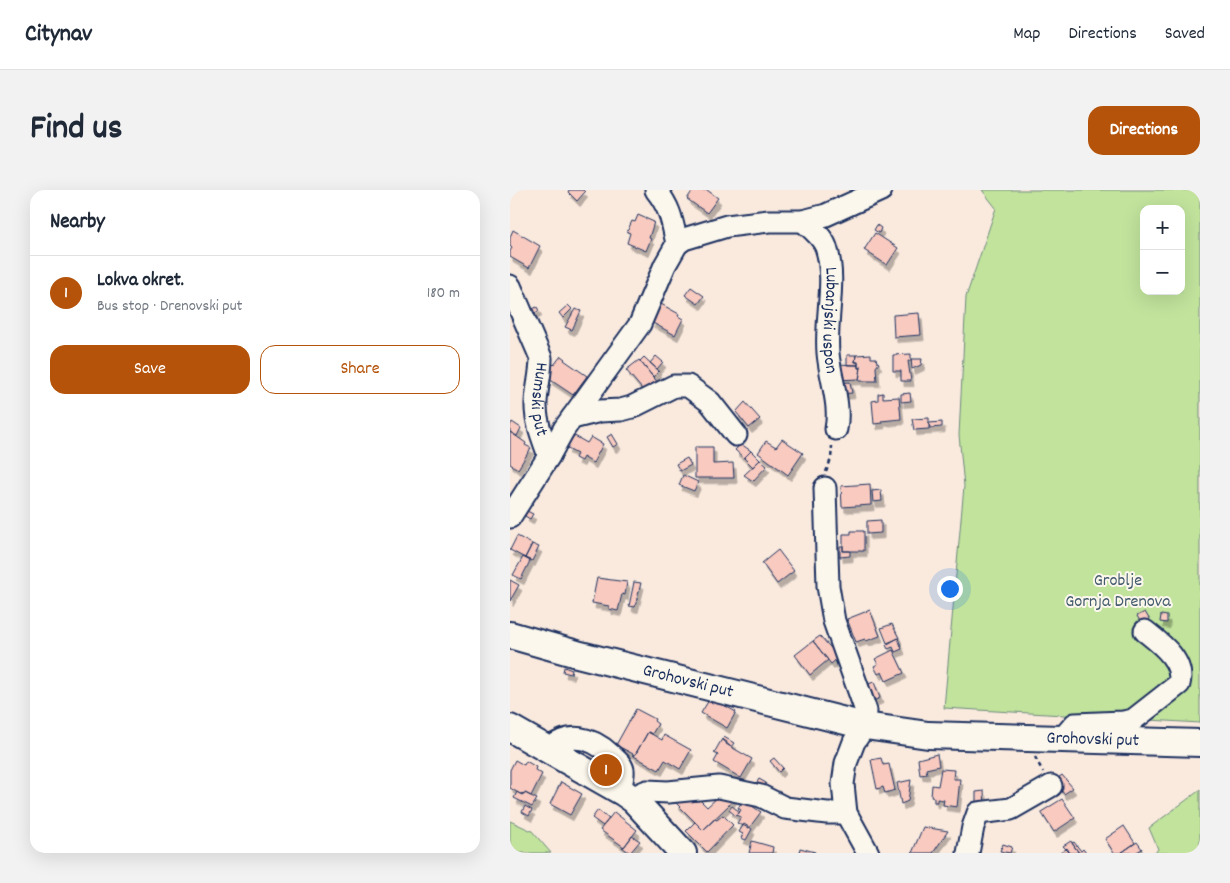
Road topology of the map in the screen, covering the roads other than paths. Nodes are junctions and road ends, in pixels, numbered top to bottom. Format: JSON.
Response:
{"nodes":[{"id":1,"x":656,"y":190,"type":"edge"},
{"id":2,"x":881,"y":190,"type":"edge"},
{"id":3,"x":803,"y":221,"type":"junction"},
{"id":4,"x":677,"y":244,"type":"junction"},
{"id":5,"x":510,"y":286,"type":"edge"},
{"id":6,"x":572,"y":418,"type":"junction"},
{"id":7,"x":836,"y":429,"type":"road end"},
{"id":8,"x":736,"y":435,"type":"dead end"},
{"id":9,"x":549,"y":456,"type":"junction"},
{"id":10,"x":825,"y":488,"type":"road end"},
{"id":11,"x":510,"y":518,"type":"edge"},
{"id":12,"x":1145,"y":631,"type":"dead end"},
{"id":13,"x":510,"y":636,"type":"edge"},
{"id":14,"x":865,"y":726,"type":"junction"},
{"id":15,"x":510,"y":728,"type":"edge"},
{"id":16,"x":1061,"y":740,"type":"junction"},
{"id":17,"x":1200,"y":743,"type":"edge"},
{"id":18,"x":1051,"y":786,"type":"road end"},
{"id":19,"x":627,"y":795,"type":"junction"},
{"id":20,"x":846,"y":813,"type":"junction"},
{"id":21,"x":683,"y":853,"type":"edge"},
{"id":22,"x":868,"y":853,"type":"edge"},
{"id":23,"x":968,"y":853,"type":"edge"}],
"edges":[{"from":1,"to":4,"type":"street"},
{"from":2,"to":3,"type":"street"},
{"from":3,"to":4,"type":"street"},
{"from":3,"to":7,"type":"street","name":"Lubanjski uspon"},
{"from":4,"to":6,"type":"street"},
{"from":5,"to":9,"type":"street","name":"Humski put"},
{"from":6,"to":8,"type":"street"},
{"from":6,"to":9,"type":"street"},
{"from":9,"to":11,"type":"street"},
{"from":10,"to":14,"type":"street"},
{"from":12,"to":16,"type":"street"},
{"from":13,"to":14,"type":"main road","name":"Grohovski put"},
{"from":14,"to":16,"type":"main road","name":"Grohovski put"},
{"from":14,"to":20,"type":"street"},
{"from":15,"to":19,"type":"main road"},
{"from":16,"to":17,"type":"main road","name":"Grohovski put"},
{"from":18,"to":23,"type":"street"},
{"from":19,"to":20,"type":"street"},
{"from":19,"to":21,"type":"main road"},
{"from":20,"to":22,"type":"street"}]}
